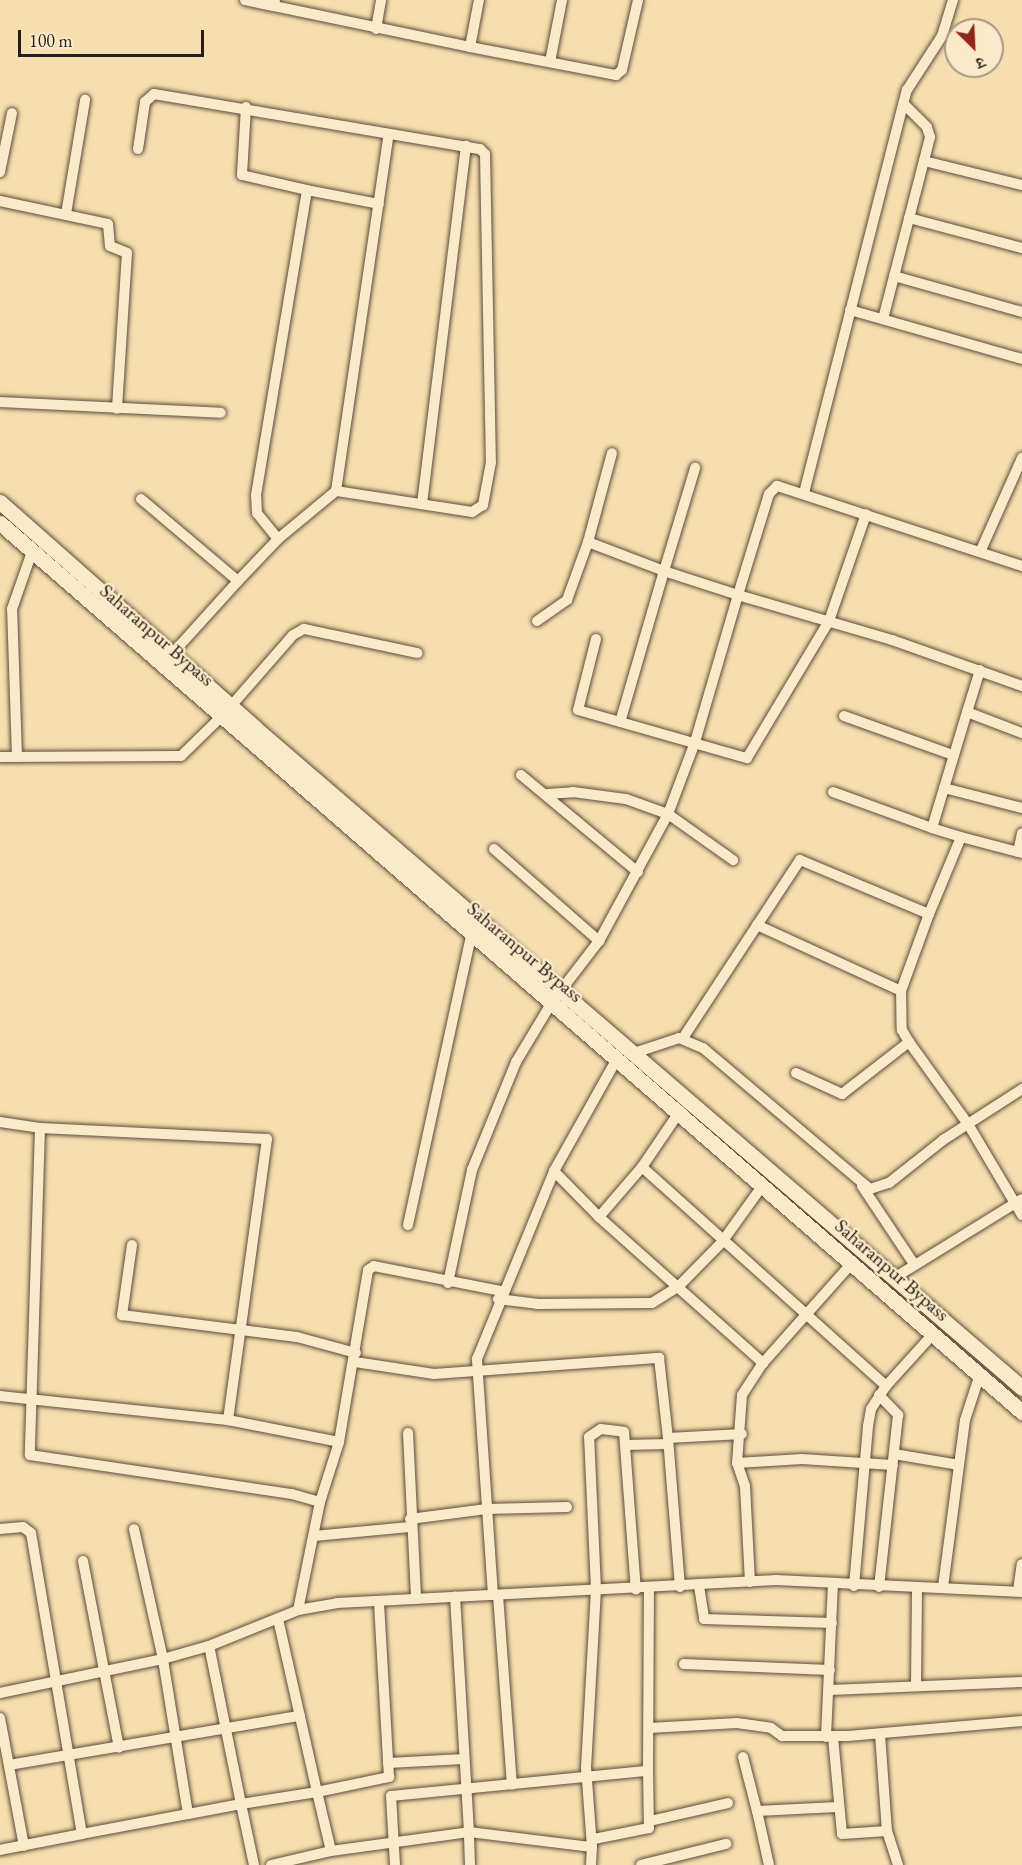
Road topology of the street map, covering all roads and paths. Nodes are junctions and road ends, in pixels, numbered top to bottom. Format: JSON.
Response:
{"nodes":[{"id":1,"x":245,"y":0,"type":"edge"},
{"id":2,"x":381,"y":0,"type":"edge"},
{"id":3,"x":478,"y":0,"type":"edge"},
{"id":4,"x":562,"y":0,"type":"edge"},
{"id":5,"x":638,"y":0,"type":"edge"},
{"id":6,"x":953,"y":0,"type":"edge"},
{"id":7,"x":275,"y":3,"type":"edge"},
{"id":8,"x":376,"y":29,"type":"junction"},
{"id":9,"x":470,"y":46,"type":"junction"},
{"id":10,"x":550,"y":62,"type":"junction"},
{"id":11,"x":85,"y":100,"type":"dead end"},
{"id":12,"x":904,"y":104,"type":"junction"},
{"id":13,"x":246,"y":107,"type":"junction"},
{"id":14,"x":12,"y":113,"type":"dead end"},
{"id":15,"x":389,"y":134,"type":"junction"},
{"id":16,"x":466,"y":146,"type":"junction"},
{"id":17,"x":138,"y":149,"type":"dead end"},
{"id":18,"x":924,"y":161,"type":"junction"},
{"id":19,"x":0,"y":172,"type":"edge"},
{"id":20,"x":1022,"y":186,"type":"edge"},
{"id":21,"x":307,"y":190,"type":"junction"},
{"id":22,"x":0,"y":201,"type":"edge"},
{"id":23,"x":379,"y":204,"type":"junction"},
{"id":24,"x":66,"y":214,"type":"junction"},
{"id":25,"x":909,"y":218,"type":"junction"},
{"id":26,"x":1022,"y":248,"type":"edge"},
{"id":27,"x":894,"y":276,"type":"junction"},
{"id":28,"x":850,"y":310,"type":"junction"},
{"id":29,"x":1022,"y":312,"type":"edge"},
{"id":30,"x":883,"y":319,"type":"junction"},
{"id":31,"x":1022,"y":359,"type":"edge"},
{"id":32,"x":0,"y":402,"type":"edge"},
{"id":33,"x":117,"y":409,"type":"junction"},
{"id":34,"x":221,"y":413,"type":"dead end"},
{"id":35,"x":612,"y":453,"type":"dead end"},
{"id":36,"x":1022,"y":458,"type":"edge"},
{"id":37,"x":694,"y":468,"type":"dead end"},
{"id":38,"x":336,"y":490,"type":"junction"},
{"id":39,"x":804,"y":493,"type":"junction"},
{"id":40,"x":141,"y":499,"type":"dead end"},
{"id":41,"x":0,"y":502,"type":"edge"},
{"id":42,"x":422,"y":504,"type":"junction"},
{"id":43,"x":866,"y":514,"type":"junction"},
{"id":44,"x":0,"y":523,"type":"edge"},
{"id":45,"x":278,"y":539,"type":"junction"},
{"id":46,"x":588,"y":542,"type":"junction"},
{"id":47,"x":981,"y":550,"type":"junction"},
{"id":48,"x":32,"y":552,"type":"junction"},
{"id":49,"x":1022,"y":566,"type":"edge"},
{"id":50,"x":664,"y":571,"type":"junction"},
{"id":51,"x":238,"y":581,"type":"junction"},
{"id":52,"x":738,"y":595,"type":"junction"},
{"id":53,"x":537,"y":621,"type":"dead end"},
{"id":54,"x":829,"y":621,"type":"junction"},
{"id":55,"x":596,"y":639,"type":"dead end"},
{"id":56,"x":417,"y":653,"type":"dead end"},
{"id":57,"x":172,"y":654,"type":"junction"},
{"id":58,"x":981,"y":670,"type":"junction"},
{"id":59,"x":198,"y":677,"type":"junction"},
{"id":60,"x":1022,"y":686,"type":"edge"},
{"id":61,"x":187,"y":690,"type":"junction"},
{"id":62,"x":231,"y":706,"type":"junction"},
{"id":63,"x":967,"y":712,"type":"junction"},
{"id":64,"x":844,"y":716,"type":"dead end"},
{"id":65,"x":220,"y":718,"type":"junction"},
{"id":66,"x":620,"y":722,"type":"junction"},
{"id":67,"x":1022,"y":733,"type":"edge"},
{"id":68,"x":695,"y":742,"type":"junction"},
{"id":69,"x":953,"y":755,"type":"junction"},
{"id":70,"x":0,"y":756,"type":"edge"},
{"id":71,"x":17,"y":757,"type":"junction"},
{"id":72,"x":521,"y":775,"type":"dead end"},
{"id":73,"x":944,"y":788,"type":"junction"},
{"id":74,"x":833,"y":792,"type":"dead end"},
{"id":75,"x":547,"y":794,"type":"junction"},
{"id":76,"x":1022,"y":808,"type":"edge"},
{"id":77,"x":668,"y":814,"type":"junction"},
{"id":78,"x":932,"y":828,"type":"junction"},
{"id":79,"x":1022,"y":833,"type":"edge"},
{"id":80,"x":961,"y":837,"type":"junction"},
{"id":81,"x":494,"y":849,"type":"dead end"},
{"id":82,"x":1020,"y":853,"type":"edge"},
{"id":83,"x":734,"y":860,"type":"dead end"},
{"id":84,"x":639,"y":872,"type":"junction"},
{"id":85,"x":929,"y":914,"type":"junction"},
{"id":86,"x":757,"y":925,"type":"junction"},
{"id":87,"x":471,"y":935,"type":"junction"},
{"id":88,"x":599,"y":941,"type":"junction"},
{"id":89,"x":901,"y":992,"type":"junction"},
{"id":90,"x":557,"y":996,"type":"junction"},
{"id":91,"x":683,"y":1038,"type":"junction"},
{"id":92,"x":909,"y":1042,"type":"junction"},
{"id":93,"x":634,"y":1053,"type":"junction"},
{"id":94,"x":618,"y":1057,"type":"junction"},
{"id":95,"x":796,"y":1073,"type":"dead end"},
{"id":96,"x":1022,"y":1089,"type":"edge"},
{"id":97,"x":680,"y":1111,"type":"junction"},
{"id":98,"x":0,"y":1122,"type":"edge"},
{"id":99,"x":968,"y":1124,"type":"junction"},
{"id":100,"x":40,"y":1128,"type":"junction"},
{"id":101,"x":642,"y":1167,"type":"junction"},
{"id":102,"x":554,"y":1171,"type":"junction"},
{"id":103,"x":763,"y":1185,"type":"junction"},
{"id":104,"x":862,"y":1186,"type":"junction"},
{"id":105,"x":1018,"y":1201,"type":"edge"},
{"id":106,"x":1022,"y":1215,"type":"edge"},
{"id":107,"x":598,"y":1217,"type":"junction"},
{"id":108,"x":408,"y":1225,"type":"dead end"},
{"id":109,"x":722,"y":1242,"type":"junction"},
{"id":110,"x":132,"y":1245,"type":"dead end"},
{"id":111,"x":852,"y":1263,"type":"junction"},
{"id":112,"x":914,"y":1264,"type":"junction"},
{"id":113,"x":894,"y":1278,"type":"junction"},
{"id":114,"x":448,"y":1283,"type":"junction"},
{"id":115,"x":678,"y":1287,"type":"junction"},
{"id":116,"x":500,"y":1295,"type":"junction"},
{"id":117,"x":806,"y":1315,"type":"junction"},
{"id":118,"x":242,"y":1331,"type":"junction"},
{"id":119,"x":933,"y":1334,"type":"junction"},
{"id":120,"x":355,"y":1358,"type":"junction"},
{"id":121,"x":763,"y":1363,"type":"junction"},
{"id":122,"x":476,"y":1373,"type":"junction"},
{"id":123,"x":980,"y":1374,"type":"junction"},
{"id":124,"x":1022,"y":1388,"type":"edge"},
{"id":125,"x":882,"y":1391,"type":"junction"},
{"id":126,"x":0,"y":1396,"type":"edge"},
{"id":127,"x":32,"y":1398,"type":"junction"},
{"id":128,"x":1022,"y":1412,"type":"edge"},
{"id":129,"x":228,"y":1420,"type":"junction"},
{"id":130,"x":408,"y":1432,"type":"dead end"},
{"id":131,"x":742,"y":1434,"type":"junction"},
{"id":132,"x":668,"y":1441,"type":"junction"},
{"id":133,"x":339,"y":1442,"type":"junction"},
{"id":134,"x":625,"y":1446,"type":"junction"},
{"id":135,"x":894,"y":1460,"type":"junction"},
{"id":136,"x":737,"y":1463,"type":"junction"},
{"id":137,"x":865,"y":1463,"type":"junction"},
{"id":138,"x":959,"y":1465,"type":"junction"},
{"id":139,"x":320,"y":1502,"type":"junction"},
{"id":140,"x":567,"y":1507,"type":"dead end"},
{"id":141,"x":486,"y":1509,"type":"junction"},
{"id":142,"x":410,"y":1523,"type":"junction"},
{"id":143,"x":0,"y":1529,"type":"edge"},
{"id":144,"x":134,"y":1529,"type":"dead end"},
{"id":145,"x":314,"y":1536,"type":"junction"},
{"id":146,"x":83,"y":1561,"type":"dead end"},
{"id":147,"x":1022,"y":1564,"type":"edge"},
{"id":148,"x":750,"y":1582,"type":"junction"},
{"id":149,"x":833,"y":1585,"type":"junction"},
{"id":150,"x":699,"y":1586,"type":"junction"},
{"id":151,"x":854,"y":1586,"type":"junction"},
{"id":152,"x":680,"y":1587,"type":"junction"},
{"id":153,"x":879,"y":1587,"type":"junction"},
{"id":154,"x":943,"y":1587,"type":"junction"},
{"id":155,"x":596,"y":1588,"type":"junction"},
{"id":156,"x":917,"y":1588,"type":"junction"},
{"id":157,"x":649,"y":1589,"type":"junction"},
{"id":158,"x":636,"y":1590,"type":"junction"},
{"id":159,"x":1020,"y":1592,"type":"edge"},
{"id":160,"x":496,"y":1595,"type":"junction"},
{"id":161,"x":455,"y":1596,"type":"junction"},
{"id":162,"x":416,"y":1599,"type":"junction"},
{"id":163,"x":379,"y":1602,"type":"junction"},
{"id":164,"x":298,"y":1610,"type":"junction"},
{"id":165,"x":278,"y":1619,"type":"junction"},
{"id":166,"x":832,"y":1623,"type":"junction"},
{"id":167,"x":209,"y":1646,"type":"junction"},
{"id":168,"x":163,"y":1659,"type":"junction"},
{"id":169,"x":684,"y":1664,"type":"dead end"},
{"id":170,"x":830,"y":1670,"type":"junction"},
{"id":171,"x":106,"y":1672,"type":"junction"},
{"id":172,"x":53,"y":1682,"type":"junction"},
{"id":173,"x":1022,"y":1682,"type":"edge"},
{"id":174,"x":916,"y":1686,"type":"junction"},
{"id":175,"x":828,"y":1690,"type":"junction"},
{"id":176,"x":0,"y":1693,"type":"edge"},
{"id":177,"x":300,"y":1716,"type":"junction"},
{"id":178,"x":0,"y":1718,"type":"edge"},
{"id":179,"x":1022,"y":1721,"type":"edge"},
{"id":180,"x":649,"y":1728,"type":"junction"},
{"id":181,"x":226,"y":1729,"type":"junction"},
{"id":182,"x":880,"y":1734,"type":"junction"},
{"id":183,"x":829,"y":1737,"type":"junction"},
{"id":184,"x":176,"y":1739,"type":"junction"},
{"id":185,"x":119,"y":1748,"type":"junction"},
{"id":186,"x":67,"y":1756,"type":"junction"},
{"id":187,"x":742,"y":1757,"type":"dead end"},
{"id":188,"x":464,"y":1759,"type":"junction"},
{"id":189,"x":388,"y":1763,"type":"junction"},
{"id":190,"x":9,"y":1765,"type":"junction"},
{"id":191,"x":648,"y":1771,"type":"junction"},
{"id":192,"x":389,"y":1777,"type":"junction"},
{"id":193,"x":586,"y":1777,"type":"junction"},
{"id":194,"x":512,"y":1784,"type":"junction"},
{"id":195,"x":466,"y":1788,"type":"junction"},
{"id":196,"x":317,"y":1792,"type":"junction"},
{"id":197,"x":391,"y":1796,"type":"junction"},
{"id":198,"x":728,"y":1803,"type":"dead end"},
{"id":199,"x":241,"y":1804,"type":"junction"},
{"id":200,"x":837,"y":1807,"type":"junction"},
{"id":201,"x":757,"y":1811,"type":"junction"},
{"id":202,"x":188,"y":1814,"type":"junction"},
{"id":203,"x":650,"y":1821,"type":"junction"},
{"id":204,"x":887,"y":1831,"type":"junction"},
{"id":205,"x":469,"y":1832,"type":"junction"},
{"id":206,"x":82,"y":1834,"type":"junction"},
{"id":207,"x":394,"y":1842,"type":"junction"},
{"id":208,"x":593,"y":1843,"type":"junction"},
{"id":209,"x":726,"y":1844,"type":"dead end"},
{"id":210,"x":24,"y":1846,"type":"junction"},
{"id":211,"x":0,"y":1850,"type":"edge"},
{"id":212,"x":331,"y":1851,"type":"junction"},
{"id":213,"x":255,"y":1865,"type":"edge"},
{"id":214,"x":271,"y":1865,"type":"edge"},
{"id":215,"x":394,"y":1865,"type":"edge"},
{"id":216,"x":470,"y":1865,"type":"edge"},
{"id":217,"x":591,"y":1865,"type":"edge"},
{"id":218,"x":641,"y":1865,"type":"edge"},
{"id":219,"x":769,"y":1865,"type":"edge"},
{"id":220,"x":898,"y":1865,"type":"edge"}],
"edges":[{"from":1,"to":7,"type":"street"},
{"from":2,"to":8,"type":"street"},
{"from":3,"to":9,"type":"street"},
{"from":4,"to":10,"type":"street"},
{"from":5,"to":10,"type":"street"},
{"from":6,"to":12,"type":"street"},
{"from":7,"to":8,"type":"street"},
{"from":8,"to":9,"type":"street"},
{"from":9,"to":10,"type":"street"},
{"from":11,"to":24,"type":"street"},
{"from":12,"to":18,"type":"street"},
{"from":12,"to":28,"type":"street"},
{"from":13,"to":15,"type":"street"},
{"from":13,"to":17,"type":"street"},
{"from":13,"to":21,"type":"street"},
{"from":14,"to":19,"type":"street"},
{"from":15,"to":16,"type":"street"},
{"from":15,"to":23,"type":"street"},
{"from":16,"to":42,"type":"street"},
{"from":16,"to":42,"type":"street"},
{"from":18,"to":20,"type":"street"},
{"from":18,"to":25,"type":"street"},
{"from":21,"to":23,"type":"street"},
{"from":21,"to":45,"type":"street"},
{"from":22,"to":24,"type":"street"},
{"from":23,"to":38,"type":"street"},
{"from":24,"to":33,"type":"street"},
{"from":25,"to":26,"type":"street"},
{"from":25,"to":27,"type":"street"},
{"from":27,"to":29,"type":"street"},
{"from":27,"to":30,"type":"street"},
{"from":28,"to":30,"type":"street"},
{"from":28,"to":39,"type":"street"},
{"from":30,"to":31,"type":"street"},
{"from":32,"to":33,"type":"street"},
{"from":33,"to":34,"type":"street"},
{"from":35,"to":46,"type":"street"},
{"from":36,"to":47,"type":"street"},
{"from":37,"to":50,"type":"street"},
{"from":38,"to":42,"type":"street"},
{"from":38,"to":45,"type":"street"},
{"from":39,"to":43,"type":"street"},
{"from":39,"to":52,"type":"street"},
{"from":40,"to":51,"type":"street"},
{"from":41,"to":57,"type":"main road"},
{"from":43,"to":47,"type":"street"},
{"from":43,"to":54,"type":"street"},
{"from":44,"to":48,"type":"main road","name":"Saharanpur Bypass"},
{"from":45,"to":51,"type":"street"},
{"from":46,"to":50,"type":"street"},
{"from":46,"to":53,"type":"street"},
{"from":47,"to":49,"type":"street"},
{"from":48,"to":61,"type":"main road","name":"Saharanpur Bypass"},
{"from":48,"to":71,"type":"street"},
{"from":50,"to":52,"type":"street"},
{"from":50,"to":66,"type":"street"},
{"from":51,"to":57,"type":"street"},
{"from":52,"to":54,"type":"street"},
{"from":52,"to":68,"type":"street"},
{"from":54,"to":58,"type":"street"},
{"from":54,"to":68,"type":"street"},
{"from":55,"to":66,"type":"street"},
{"from":56,"to":62,"type":"street"},
{"from":57,"to":59,"type":"main road"},
{"from":58,"to":60,"type":"street"},
{"from":58,"to":63,"type":"street"},
{"from":59,"to":61,"type":"main road"},
{"from":59,"to":62,"type":"main road"},
{"from":61,"to":65,"type":"main road","name":"Saharanpur Bypass"},
{"from":62,"to":90,"type":"main road"},
{"from":63,"to":67,"type":"street"},
{"from":63,"to":69,"type":"street"},
{"from":64,"to":69,"type":"street"},
{"from":65,"to":71,"type":"street"},
{"from":65,"to":87,"type":"main road","name":"Saharanpur Bypass"},
{"from":66,"to":68,"type":"street"},
{"from":68,"to":77,"type":"street"},
{"from":69,"to":73,"type":"street"},
{"from":70,"to":71,"type":"street"},
{"from":72,"to":75,"type":"street"},
{"from":73,"to":76,"type":"street"},
{"from":73,"to":78,"type":"street"},
{"from":74,"to":78,"type":"street"},
{"from":75,"to":77,"type":"street"},
{"from":75,"to":84,"type":"street"},
{"from":77,"to":83,"type":"street"},
{"from":77,"to":84,"type":"street"},
{"from":78,"to":80,"type":"street"},
{"from":79,"to":82,"type":"street"},
{"from":80,"to":82,"type":"street"},
{"from":80,"to":85,"type":"street"},
{"from":81,"to":88,"type":"street"},
{"from":84,"to":88,"type":"street"},
{"from":85,"to":86,"type":"street"},
{"from":85,"to":89,"type":"street"},
{"from":86,"to":89,"type":"street"},
{"from":86,"to":91,"type":"street"},
{"from":87,"to":90,"type":"main road","name":"Saharanpur Bypass"},
{"from":87,"to":108,"type":"street"},
{"from":88,"to":90,"type":"street"},
{"from":89,"to":92,"type":"street"},
{"from":90,"to":93,"type":"main road"},
{"from":90,"to":94,"type":"main road","name":"Saharanpur Bypass"},
{"from":90,"to":114,"type":"street"},
{"from":91,"to":93,"type":"street"},
{"from":91,"to":104,"type":"street"},
{"from":92,"to":95,"type":"street"},
{"from":92,"to":99,"type":"street"},
{"from":93,"to":113,"type":"main road"},
{"from":94,"to":97,"type":"main road","name":"Saharanpur Bypass"},
{"from":94,"to":102,"type":"street"},
{"from":96,"to":99,"type":"street"},
{"from":97,"to":101,"type":"street"},
{"from":97,"to":103,"type":"main road","name":"Saharanpur Bypass"},
{"from":98,"to":100,"type":"street"},
{"from":99,"to":104,"type":"street"},
{"from":99,"to":105,"type":"street"},
{"from":100,"to":118,"type":"street"},
{"from":100,"to":127,"type":"street"},
{"from":101,"to":107,"type":"street"},
{"from":101,"to":109,"type":"street"},
{"from":102,"to":107,"type":"street"},
{"from":102,"to":116,"type":"street"},
{"from":103,"to":109,"type":"street"},
{"from":103,"to":111,"type":"main road","name":"Saharanpur Bypass"},
{"from":104,"to":112,"type":"street"},
{"from":105,"to":106,"type":"street"},
{"from":105,"to":112,"type":"street"},
{"from":107,"to":115,"type":"street"},
{"from":109,"to":115,"type":"street"},
{"from":109,"to":117,"type":"street"},
{"from":110,"to":118,"type":"street"},
{"from":111,"to":117,"type":"street"},
{"from":111,"to":119,"type":"main road","name":"Saharanpur Bypass"},
{"from":112,"to":113,"type":"street"},
{"from":113,"to":124,"type":"main road"},
{"from":114,"to":116,"type":"street"},
{"from":114,"to":120,"type":"street"},
{"from":115,"to":116,"type":"street"},
{"from":115,"to":121,"type":"street"},
{"from":116,"to":122,"type":"street"},
{"from":117,"to":121,"type":"street"},
{"from":117,"to":125,"type":"street"},
{"from":118,"to":120,"type":"street"},
{"from":118,"to":129,"type":"street"},
{"from":119,"to":123,"type":"main road","name":"Saharanpur Bypass"},
{"from":119,"to":125,"type":"street"},
{"from":120,"to":122,"type":"street"},
{"from":120,"to":133,"type":"street"},
{"from":121,"to":131,"type":"street"},
{"from":122,"to":132,"type":"street"},
{"from":122,"to":141,"type":"street"},
{"from":123,"to":128,"type":"main road","name":"Saharanpur Bypass"},
{"from":123,"to":138,"type":"street"},
{"from":125,"to":135,"type":"street"},
{"from":125,"to":137,"type":"street"},
{"from":126,"to":127,"type":"street"},
{"from":127,"to":129,"type":"street"},
{"from":127,"to":139,"type":"street"},
{"from":129,"to":133,"type":"street"},
{"from":130,"to":142,"type":"street"},
{"from":131,"to":132,"type":"street"},
{"from":131,"to":136,"type":"street"},
{"from":132,"to":134,"type":"street"},
{"from":132,"to":152,"type":"street"},
{"from":133,"to":139,"type":"street"},
{"from":134,"to":155,"type":"street"},
{"from":134,"to":158,"type":"street"},
{"from":135,"to":137,"type":"street"},
{"from":135,"to":138,"type":"street"},
{"from":135,"to":153,"type":"street"},
{"from":136,"to":137,"type":"street"},
{"from":136,"to":148,"type":"street"},
{"from":137,"to":151,"type":"street"},
{"from":138,"to":154,"type":"street"},
{"from":139,"to":145,"type":"street"},
{"from":140,"to":141,"type":"street"},
{"from":141,"to":142,"type":"street"},
{"from":141,"to":160,"type":"street"},
{"from":142,"to":145,"type":"street"},
{"from":142,"to":162,"type":"street"},
{"from":143,"to":172,"type":"street"},
{"from":144,"to":168,"type":"street"},
{"from":145,"to":164,"type":"street"},
{"from":146,"to":171,"type":"street"},
{"from":147,"to":159,"type":"street"},
{"from":148,"to":149,"type":"street"},
{"from":148,"to":150,"type":"street"},
{"from":149,"to":151,"type":"street"},
{"from":149,"to":166,"type":"street"},
{"from":150,"to":152,"type":"street"},
{"from":150,"to":166,"type":"street"},
{"from":151,"to":153,"type":"street"},
{"from":152,"to":157,"type":"street"},
{"from":153,"to":156,"type":"street"},
{"from":154,"to":156,"type":"street"},
{"from":154,"to":159,"type":"street"},
{"from":155,"to":158,"type":"street"},
{"from":155,"to":160,"type":"street"},
{"from":155,"to":193,"type":"street"},
{"from":156,"to":174,"type":"street"},
{"from":157,"to":158,"type":"street"},
{"from":157,"to":180,"type":"street"},
{"from":160,"to":161,"type":"street"},
{"from":160,"to":194,"type":"street"},
{"from":161,"to":162,"type":"street"},
{"from":161,"to":188,"type":"street"},
{"from":162,"to":163,"type":"street"},
{"from":163,"to":164,"type":"street"},
{"from":163,"to":189,"type":"street"},
{"from":164,"to":165,"type":"street"},
{"from":165,"to":167,"type":"street"},
{"from":165,"to":177,"type":"street"},
{"from":166,"to":170,"type":"street"},
{"from":167,"to":168,"type":"street"},
{"from":167,"to":181,"type":"street"},
{"from":168,"to":171,"type":"street"},
{"from":168,"to":184,"type":"street"},
{"from":169,"to":170,"type":"street"},
{"from":170,"to":175,"type":"street"},
{"from":171,"to":172,"type":"street"},
{"from":171,"to":185,"type":"street"},
{"from":172,"to":176,"type":"street"},
{"from":172,"to":186,"type":"street"},
{"from":173,"to":174,"type":"street"},
{"from":174,"to":175,"type":"street"},
{"from":175,"to":183,"type":"street"},
{"from":177,"to":181,"type":"street"},
{"from":177,"to":196,"type":"street"},
{"from":178,"to":190,"type":"street"},
{"from":179,"to":182,"type":"street"},
{"from":180,"to":183,"type":"street"},
{"from":180,"to":191,"type":"street"},
{"from":181,"to":184,"type":"street"},
{"from":181,"to":199,"type":"street"},
{"from":182,"to":183,"type":"street"},
{"from":182,"to":204,"type":"street"},
{"from":183,"to":200,"type":"street"},
{"from":184,"to":185,"type":"street"},
{"from":184,"to":202,"type":"street"},
{"from":185,"to":186,"type":"street"},
{"from":186,"to":190,"type":"street"},
{"from":186,"to":206,"type":"street"},
{"from":187,"to":201,"type":"street"},
{"from":188,"to":189,"type":"street"},
{"from":188,"to":195,"type":"street"},
{"from":189,"to":192,"type":"street"},
{"from":190,"to":210,"type":"street"},
{"from":191,"to":193,"type":"street"},
{"from":191,"to":203,"type":"street"},
{"from":192,"to":196,"type":"street"},
{"from":192,"to":197,"type":"street"},
{"from":193,"to":194,"type":"street"},
{"from":193,"to":208,"type":"street"},
{"from":194,"to":195,"type":"street"},
{"from":195,"to":197,"type":"street"},
{"from":195,"to":205,"type":"street"},
{"from":196,"to":199,"type":"street"},
{"from":196,"to":212,"type":"street"},
{"from":197,"to":207,"type":"street"},
{"from":198,"to":203,"type":"street"},
{"from":199,"to":202,"type":"street"},
{"from":199,"to":213,"type":"street"},
{"from":200,"to":201,"type":"street"},
{"from":200,"to":204,"type":"street"},
{"from":201,"to":219,"type":"street"},
{"from":202,"to":206,"type":"street"},
{"from":203,"to":208,"type":"street"},
{"from":204,"to":220,"type":"street"},
{"from":205,"to":207,"type":"street"},
{"from":205,"to":208,"type":"street"},
{"from":205,"to":216,"type":"street"},
{"from":206,"to":210,"type":"street"},
{"from":207,"to":212,"type":"street"},
{"from":207,"to":215,"type":"street"},
{"from":208,"to":217,"type":"street"},
{"from":209,"to":218,"type":"street"},
{"from":210,"to":211,"type":"street"},
{"from":212,"to":214,"type":"street"}]}
